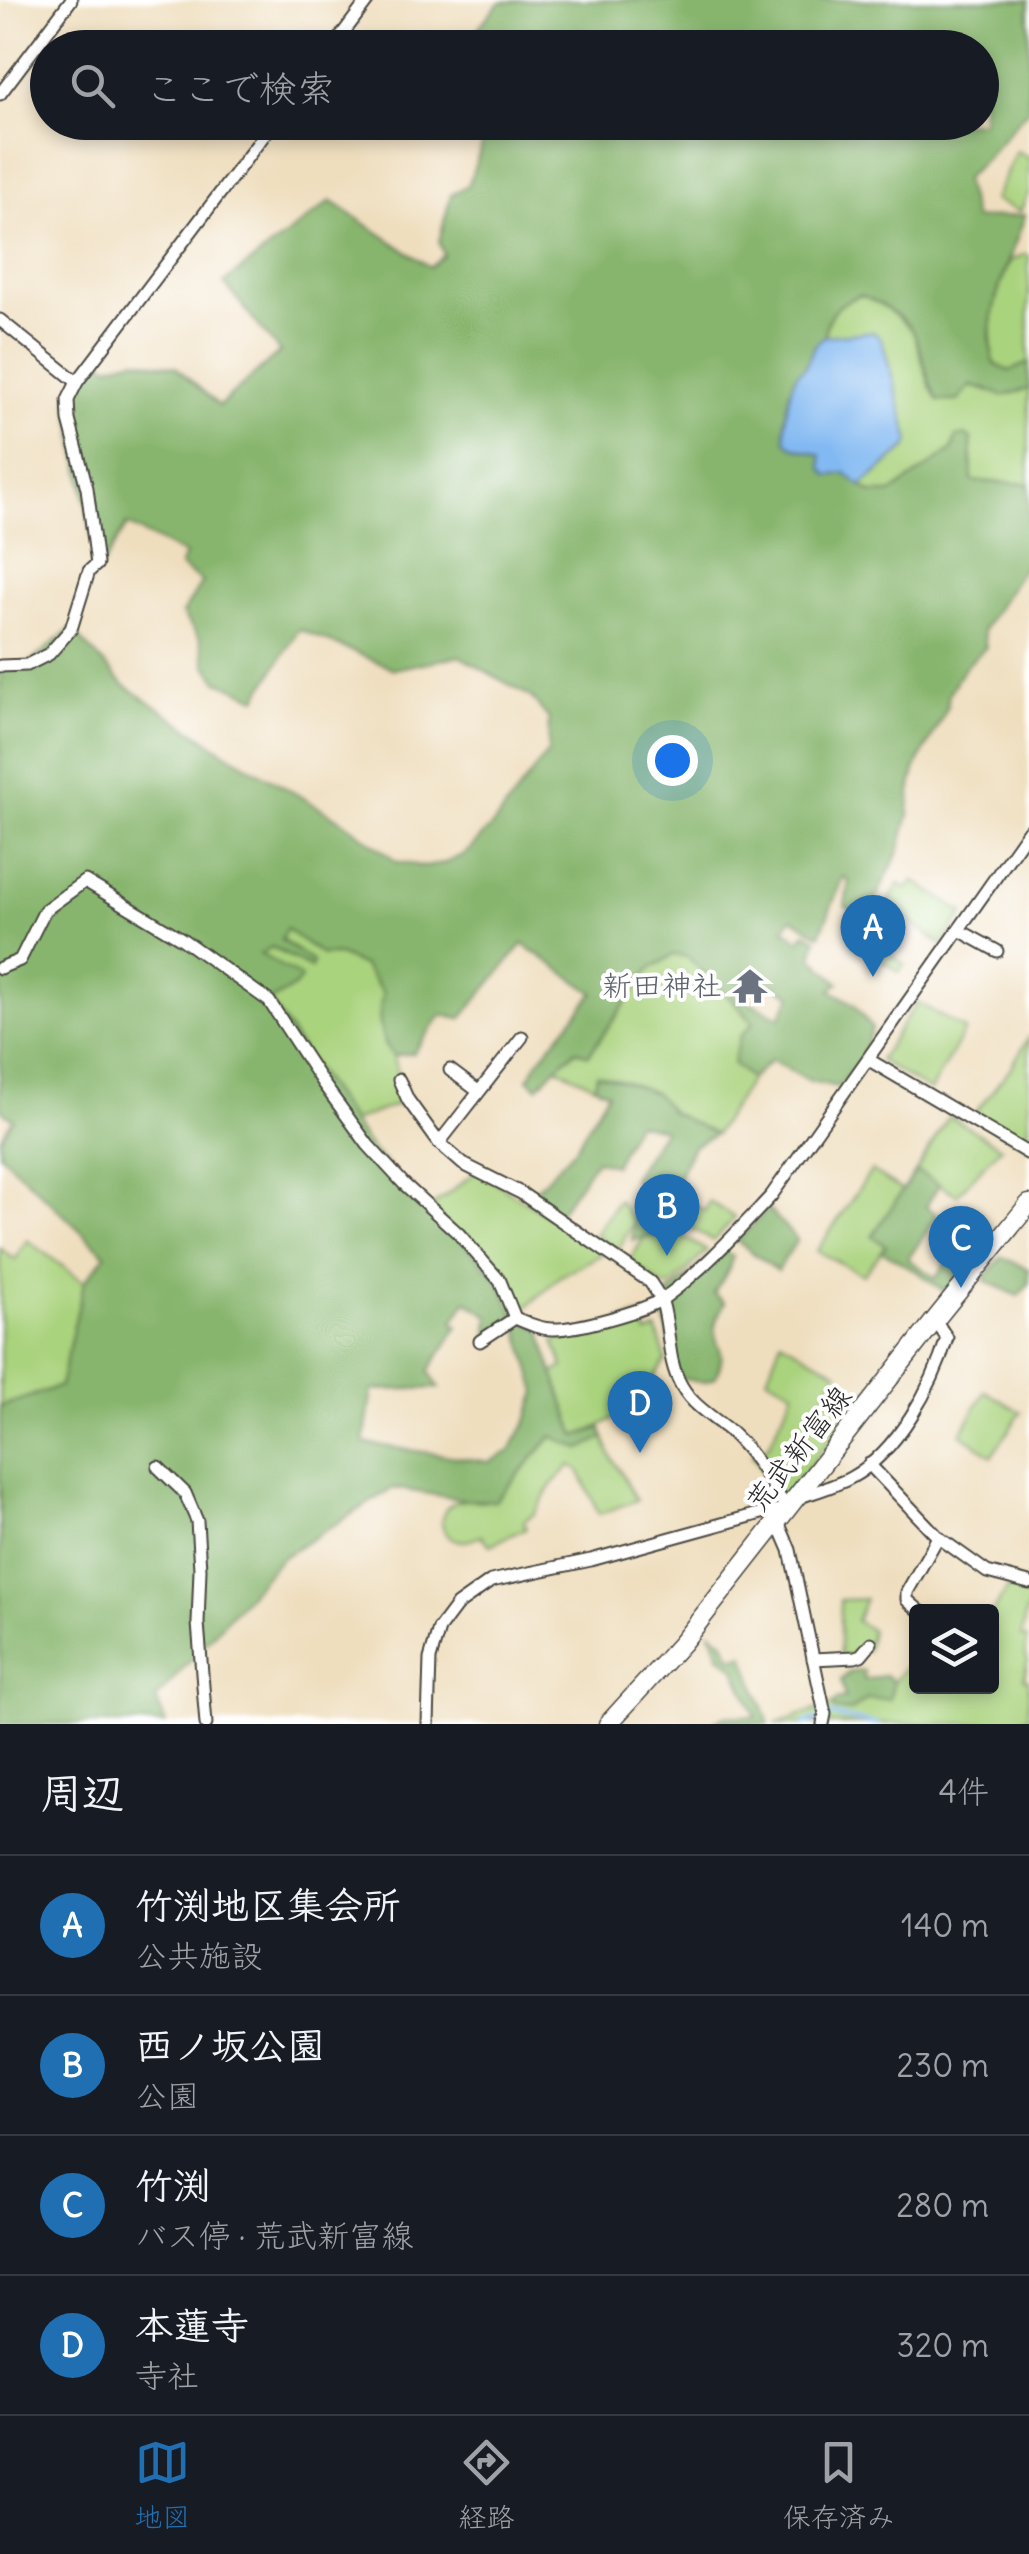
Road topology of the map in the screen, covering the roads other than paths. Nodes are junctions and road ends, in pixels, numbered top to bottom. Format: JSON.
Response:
{"nodes":[{"id":1,"x":71,"y":0,"type":"edge"},
{"id":2,"x":368,"y":0,"type":"edge"},
{"id":3,"x":48,"y":30,"type":"edge"},
{"id":4,"x":346,"y":30,"type":"edge"},
{"id":5,"x":30,"y":54,"type":"edge"},
{"id":6,"x":0,"y":94,"type":"edge"},
{"id":7,"x":260,"y":140,"type":"edge"},
{"id":8,"x":0,"y":320,"type":"edge"},
{"id":9,"x":78,"y":382,"type":"junction"},
{"id":10,"x":0,"y":666,"type":"edge"},
{"id":11,"x":1029,"y":830,"type":"edge"},
{"id":12,"x":960,"y":930,"type":"junction"},
{"id":13,"x":997,"y":952,"type":"dead end"},
{"id":14,"x":0,"y":968,"type":"edge"},
{"id":15,"x":522,"y":1037,"type":"dead end"},
{"id":16,"x":868,"y":1060,"type":"junction"},
{"id":17,"x":450,"y":1070,"type":"dead end"},
{"id":18,"x":398,"y":1080,"type":"dead end"},
{"id":19,"x":478,"y":1091,"type":"junction"},
{"id":20,"x":439,"y":1143,"type":"junction"},
{"id":21,"x":1029,"y":1154,"type":"edge"},
{"id":22,"x":1029,"y":1204,"type":"edge"},
{"id":23,"x":661,"y":1300,"type":"junction"},
{"id":24,"x":515,"y":1318,"type":"junction"},
{"id":25,"x":934,"y":1320,"type":"junction"},
{"id":26,"x":480,"y":1341,"type":"dead end"},
{"id":27,"x":870,"y":1464,"type":"junction"},
{"id":28,"x":158,"y":1467,"type":"dead end"},
{"id":29,"x":787,"y":1510,"type":"junction"},
{"id":30,"x":938,"y":1537,"type":"junction"},
{"id":31,"x":1029,"y":1583,"type":"edge"},
{"id":32,"x":912,"y":1604,"type":"edge"},
{"id":33,"x":871,"y":1643,"type":"dead end"},
{"id":34,"x":813,"y":1659,"type":"junction"},
{"id":35,"x":206,"y":1724,"type":"edge"},
{"id":36,"x":428,"y":1724,"type":"edge"},
{"id":37,"x":608,"y":1724,"type":"edge"},
{"id":38,"x":822,"y":1724,"type":"edge"}],
"edges":[{"from":1,"to":3,"type":"street"},
{"from":2,"to":4,"type":"street"},
{"from":5,"to":6,"type":"street"},
{"from":7,"to":9,"type":"street"},
{"from":8,"to":9,"type":"street"},
{"from":9,"to":10,"type":"street"},
{"from":11,"to":12,"type":"street"},
{"from":12,"to":13,"type":"street"},
{"from":12,"to":16,"type":"street"},
{"from":14,"to":24,"type":"street"},
{"from":15,"to":19,"type":"street"},
{"from":16,"to":21,"type":"street"},
{"from":16,"to":23,"type":"street"},
{"from":17,"to":19,"type":"street"},
{"from":18,"to":20,"type":"street"},
{"from":19,"to":20,"type":"street"},
{"from":20,"to":23,"type":"street"},
{"from":22,"to":25,"type":"main road","name":"荒武新富線"},
{"from":23,"to":24,"type":"street"},
{"from":23,"to":29,"type":"street"},
{"from":24,"to":26,"type":"street"},
{"from":25,"to":27,"type":"street"},
{"from":25,"to":29,"type":"main road","name":"荒武新富線"},
{"from":27,"to":29,"type":"street"},
{"from":27,"to":30,"type":"street"},
{"from":28,"to":35,"type":"street"},
{"from":29,"to":34,"type":"street"},
{"from":29,"to":36,"type":"street"},
{"from":29,"to":37,"type":"main road","name":"荒武新富線"},
{"from":30,"to":31,"type":"street"},
{"from":30,"to":32,"type":"street"},
{"from":33,"to":34,"type":"street"},
{"from":34,"to":38,"type":"street"}]}
